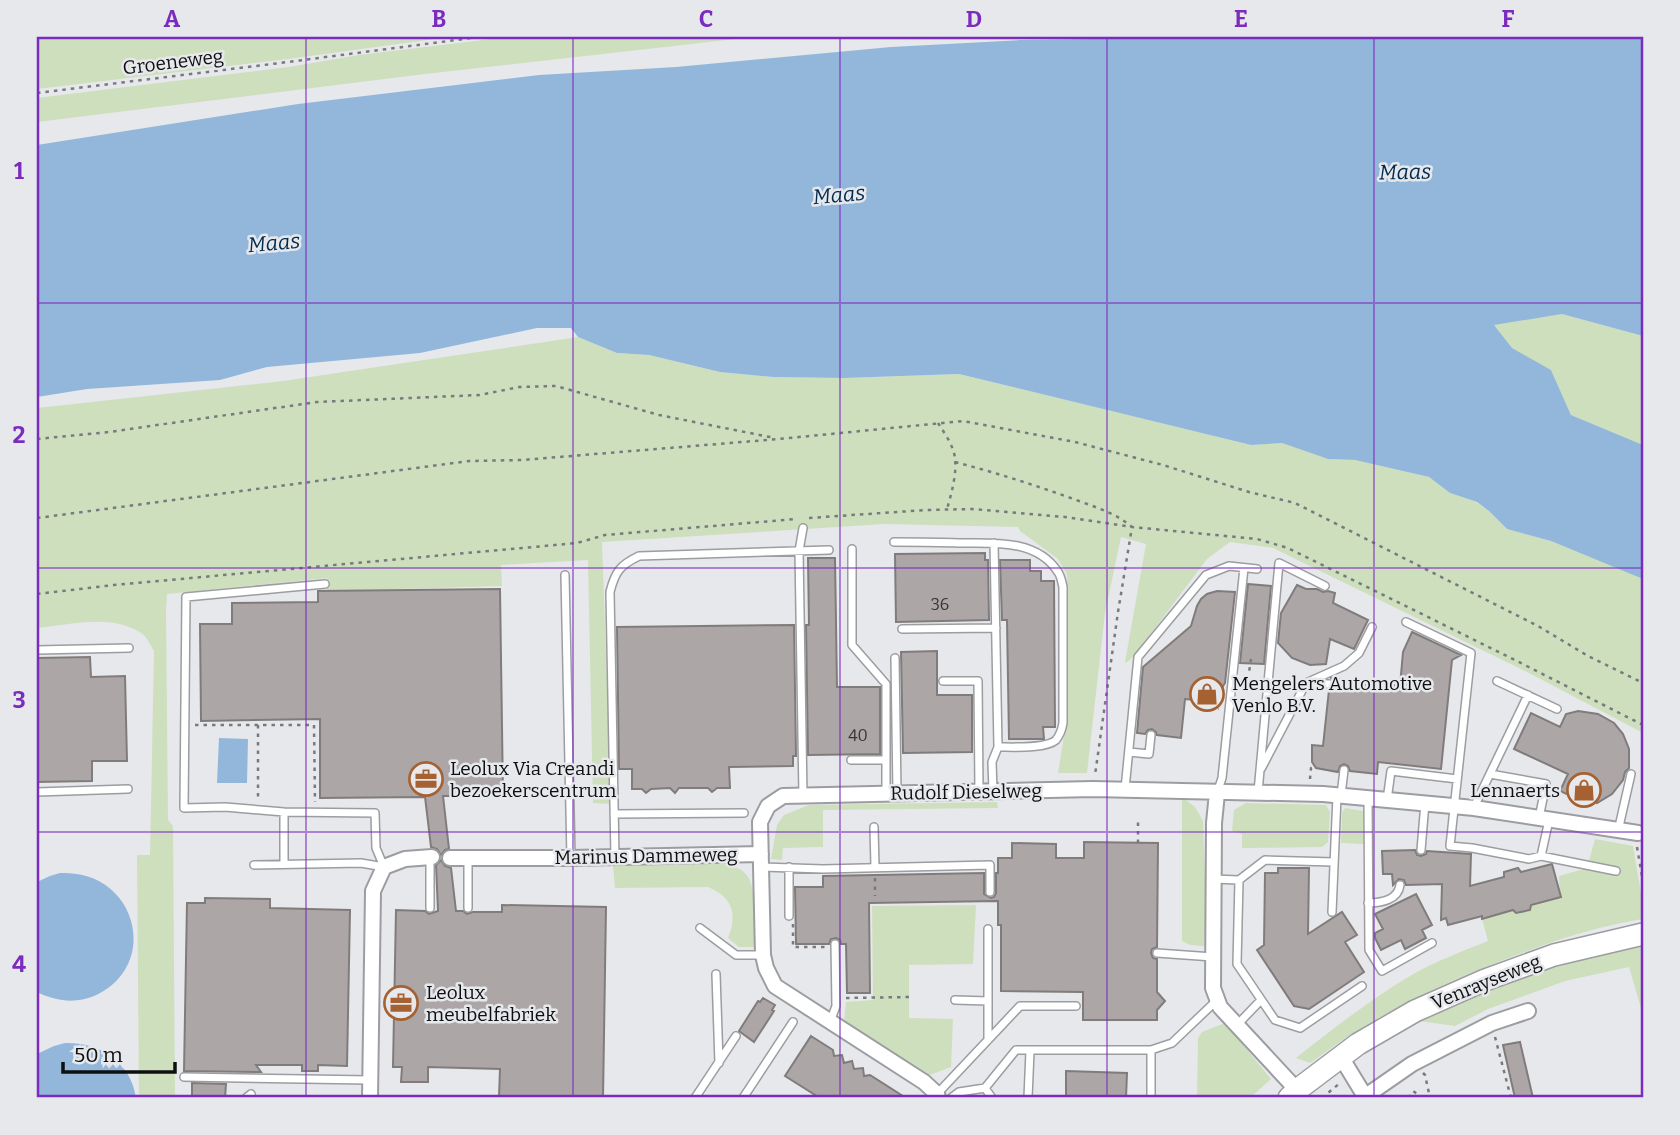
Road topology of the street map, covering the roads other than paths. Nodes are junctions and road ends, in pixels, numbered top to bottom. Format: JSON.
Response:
{"nodes":[{"id":1,"x":803,"y":528,"type":"dead end"},
{"id":2,"x":894,"y":542,"type":"dead end"},
{"id":3,"x":994,"y":543,"type":"junction"},
{"id":4,"x":852,"y":549,"type":"dead end"},
{"id":5,"x":829,"y":550,"type":"dead end"},
{"id":6,"x":799,"y":551,"type":"junction"},
{"id":7,"x":1244,"y":568,"type":"junction"},
{"id":8,"x":1257,"y":569,"type":"dead end"},
{"id":9,"x":565,"y":575,"type":"dead end"},
{"id":10,"x":325,"y":584,"type":"dead end"},
{"id":11,"x":1325,"y":586,"type":"dead end"},
{"id":12,"x":1406,"y":622,"type":"dead end"},
{"id":13,"x":1372,"y":627,"type":"dead end"},
{"id":14,"x":996,"y":628,"type":"junction"},
{"id":15,"x":902,"y":629,"type":"dead end"},
{"id":16,"x":129,"y":648,"type":"dead end"},
{"id":17,"x":37,"y":650,"type":"edge"},
{"id":18,"x":895,"y":658,"type":"dead end"},
{"id":19,"x":943,"y":681,"type":"dead end"},
{"id":20,"x":1497,"y":681,"type":"dead end"},
{"id":21,"x":1306,"y":683,"type":"junction"},
{"id":22,"x":1329,"y":684,"type":"dead end"},
{"id":23,"x":1528,"y":695,"type":"junction"},
{"id":24,"x":1557,"y":709,"type":"dead end"},
{"id":25,"x":1151,"y":735,"type":"dead end"},
{"id":26,"x":998,"y":747,"type":"junction"},
{"id":27,"x":1129,"y":752,"type":"junction"},
{"id":28,"x":886,"y":760,"type":"junction"},
{"id":29,"x":851,"y":761,"type":"dead end"},
{"id":30,"x":1344,"y":770,"type":"dead end"},
{"id":31,"x":1259,"y":773,"type":"junction"},
{"id":32,"x":1490,"y":774,"type":"junction"},
{"id":33,"x":1631,"y":774,"type":"dead end"},
{"id":34,"x":1457,"y":779,"type":"junction"},
{"id":35,"x":128,"y":789,"type":"dead end"},
{"id":36,"x":1125,"y":790,"type":"junction"},
{"id":37,"x":37,"y":792,"type":"edge"},
{"id":38,"x":986,"y":792,"type":"junction"},
{"id":39,"x":1217,"y":793,"type":"junction"},
{"id":40,"x":1258,"y":793,"type":"junction"},
{"id":41,"x":892,"y":794,"type":"junction"},
{"id":42,"x":1339,"y":795,"type":"junction"},
{"id":43,"x":803,"y":796,"type":"junction"},
{"id":44,"x":1368,"y":798,"type":"junction"},
{"id":45,"x":1387,"y":800,"type":"junction"},
{"id":46,"x":1424,"y":803,"type":"junction"},
{"id":47,"x":1454,"y":806,"type":"junction"},
{"id":48,"x":1474,"y":808,"type":"junction"},
{"id":49,"x":284,"y":812,"type":"junction"},
{"id":50,"x":744,"y":813,"type":"dead end"},
{"id":51,"x":614,"y":814,"type":"junction"},
{"id":52,"x":1544,"y":820,"type":"junction"},
{"id":53,"x":874,"y":827,"type":"dead end"},
{"id":54,"x":1618,"y":831,"type":"junction"},
{"id":55,"x":1639,"y":833,"type":"edge"},
{"id":56,"x":1421,"y":850,"type":"dead end"},
{"id":57,"x":1541,"y":856,"type":"junction"},
{"id":58,"x":431,"y":858,"type":"joint"},
{"id":59,"x":450,"y":858,"type":"dead end"},
{"id":60,"x":468,"y":858,"type":"junction"},
{"id":61,"x":571,"y":858,"type":"junction"},
{"id":62,"x":615,"y":858,"type":"junction"},
{"id":63,"x":761,"y":861,"type":"junction"},
{"id":64,"x":1334,"y":862,"type":"junction"},
{"id":65,"x":284,"y":864,"type":"junction"},
{"id":66,"x":254,"y":865,"type":"dead end"},
{"id":67,"x":384,"y":867,"type":"junction"},
{"id":68,"x":789,"y":867,"type":"junction"},
{"id":69,"x":875,"y":867,"type":"junction"},
{"id":70,"x":1616,"y":871,"type":"dead end"},
{"id":71,"x":1213,"y":879,"type":"junction"},
{"id":72,"x":1239,"y":880,"type":"junction"},
{"id":73,"x":1400,"y":885,"type":"dead end"},
{"id":74,"x":990,"y":892,"type":"dead end"},
{"id":75,"x":1368,"y":903,"type":"junction"},
{"id":76,"x":430,"y":908,"type":"dead end"},
{"id":77,"x":468,"y":908,"type":"dead end"},
{"id":78,"x":1332,"y":912,"type":"dead end"},
{"id":79,"x":789,"y":916,"type":"road end"},
{"id":80,"x":700,"y":928,"type":"dead end"},
{"id":81,"x":988,"y":929,"type":"dead end"},
{"id":82,"x":1643,"y":934,"type":"edge"},
{"id":83,"x":1432,"y":943,"type":"dead end"},
{"id":84,"x":835,"y":944,"type":"dead end"},
{"id":85,"x":1157,"y":953,"type":"dead end"},
{"id":86,"x":763,"y":955,"type":"junction"},
{"id":87,"x":1213,"y":957,"type":"junction"},
{"id":88,"x":716,"y":974,"type":"dead end"},
{"id":89,"x":1362,"y":986,"type":"dead end"},
{"id":90,"x":955,"y":1000,"type":"dead end"},
{"id":91,"x":1217,"y":1000,"type":"junction"},
{"id":92,"x":1261,"y":1000,"type":"junction"},
{"id":93,"x":988,"y":1001,"type":"junction"},
{"id":94,"x":1076,"y":1006,"type":"dead end"},
{"id":95,"x":1528,"y":1011,"type":"dead end"},
{"id":96,"x":793,"y":1022,"type":"dead end"},
{"id":97,"x":830,"y":1022,"type":"junction"},
{"id":98,"x":1237,"y":1026,"type":"junction"},
{"id":99,"x":736,"y":1036,"type":"dead end"},
{"id":100,"x":988,"y":1041,"type":"junction"},
{"id":101,"x":1151,"y":1050,"type":"junction"},
{"id":102,"x":1030,"y":1051,"type":"junction"},
{"id":103,"x":719,"y":1063,"type":"junction"},
{"id":104,"x":1345,"y":1066,"type":"junction"},
{"id":105,"x":184,"y":1077,"type":"dead end"},
{"id":106,"x":371,"y":1080,"type":"junction"},
{"id":107,"x":985,"y":1088,"type":"junction"},
{"id":108,"x":1293,"y":1094,"type":"edge"},
{"id":109,"x":942,"y":1097,"type":"edge"},
{"id":110,"x":370,"y":1098,"type":"edge"},
{"id":111,"x":695,"y":1098,"type":"edge"},
{"id":112,"x":743,"y":1098,"type":"edge"},
{"id":113,"x":992,"y":1098,"type":"edge"},
{"id":114,"x":1028,"y":1098,"type":"edge"},
{"id":115,"x":1151,"y":1098,"type":"edge"},
{"id":116,"x":1365,"y":1098,"type":"edge"}],
"edges":[{"from":1,"to":6,"type":"lane"},
{"from":2,"to":3,"type":"lane"},
{"from":3,"to":14,"type":"lane"},
{"from":3,"to":26,"type":"lane"},
{"from":4,"to":28,"type":"lane"},
{"from":5,"to":6,"type":"lane"},
{"from":6,"to":43,"type":"lane"},
{"from":6,"to":51,"type":"lane"},
{"from":7,"to":8,"type":"lane"},
{"from":7,"to":27,"type":"lane"},
{"from":7,"to":39,"type":"lane"},
{"from":9,"to":61,"type":"lane"},
{"from":10,"to":49,"type":"lane"},
{"from":11,"to":31,"type":"lane"},
{"from":12,"to":34,"type":"lane"},
{"from":13,"to":21,"type":"lane"},
{"from":14,"to":15,"type":"lane"},
{"from":14,"to":26,"type":"lane"},
{"from":16,"to":17,"type":"lane"},
{"from":18,"to":41,"type":"lane"},
{"from":19,"to":38,"type":"lane"},
{"from":20,"to":23,"type":"lane"},
{"from":21,"to":22,"type":"lane"},
{"from":21,"to":31,"type":"lane"},
{"from":23,"to":24,"type":"lane"},
{"from":23,"to":32,"type":"lane"},
{"from":25,"to":27,"type":"lane"},
{"from":26,"to":38,"type":"lane"},
{"from":27,"to":36,"type":"lane"},
{"from":28,"to":29,"type":"lane"},
{"from":28,"to":41,"type":"lane"},
{"from":30,"to":42,"type":"lane"},
{"from":31,"to":40,"type":"lane"},
{"from":32,"to":48,"type":"lane"},
{"from":32,"to":52,"type":"lane"},
{"from":33,"to":54,"type":"lane"},
{"from":34,"to":45,"type":"lane"},
{"from":34,"to":47,"type":"lane"},
{"from":35,"to":37,"type":"lane"},
{"from":36,"to":38,"type":"street","name":"Rudolf Dieselweg"},
{"from":36,"to":39,"type":"street","name":"Rudolf Dieselweg"},
{"from":38,"to":41,"type":"street","name":"Rudolf Dieselweg"},
{"from":39,"to":40,"type":"street","name":"Rudolf Dieselweg"},
{"from":39,"to":71,"type":"street"},
{"from":40,"to":42,"type":"street","name":"Rudolf Dieselweg"},
{"from":41,"to":43,"type":"street","name":"Rudolf Dieselweg"},
{"from":42,"to":44,"type":"street","name":"Rudolf Dieselweg"},
{"from":42,"to":64,"type":"lane"},
{"from":43,"to":63,"type":"street","name":"Rudolf Dieselweg"},
{"from":44,"to":45,"type":"street","name":"Rudolf Dieselweg"},
{"from":44,"to":75,"type":"lane"},
{"from":45,"to":46,"type":"street","name":"Rudolf Dieselweg"},
{"from":46,"to":47,"type":"street","name":"Rudolf Dieselweg"},
{"from":46,"to":56,"type":"lane"},
{"from":47,"to":48,"type":"street","name":"Rudolf Dieselweg"},
{"from":47,"to":57,"type":"lane"},
{"from":48,"to":52,"type":"street","name":"Rudolf Dieselweg"},
{"from":49,"to":65,"type":"lane"},
{"from":49,"to":67,"type":"lane"},
{"from":50,"to":51,"type":"lane"},
{"from":51,"to":62,"type":"lane"},
{"from":52,"to":54,"type":"street","name":"Rudolf Dieselweg"},
{"from":52,"to":57,"type":"lane"},
{"from":53,"to":69,"type":"lane"},
{"from":54,"to":55,"type":"street","name":"Rudolf Dieselweg"},
{"from":57,"to":70,"type":"lane"},
{"from":58,"to":67,"type":"street"},
{"from":58,"to":76,"type":"lane"},
{"from":59,"to":60,"type":"street","name":"Marinus Dammeweg"},
{"from":60,"to":61,"type":"street","name":"Marinus Dammeweg"},
{"from":60,"to":77,"type":"lane"},
{"from":61,"to":62,"type":"street","name":"Marinus Dammeweg"},
{"from":62,"to":63,"type":"street","name":"Marinus Dammeweg"},
{"from":63,"to":68,"type":"lane"},
{"from":63,"to":86,"type":"street","name":"Marinus Dammeweg"},
{"from":64,"to":72,"type":"lane"},
{"from":64,"to":78,"type":"lane"},
{"from":65,"to":66,"type":"lane"},
{"from":65,"to":67,"type":"lane"},
{"from":67,"to":106,"type":"street"},
{"from":68,"to":69,"type":"lane"},
{"from":68,"to":79,"type":"lane"},
{"from":69,"to":74,"type":"lane"},
{"from":71,"to":72,"type":"lane"},
{"from":71,"to":87,"type":"street"},
{"from":72,"to":92,"type":"lane"},
{"from":73,"to":75,"type":"lane"},
{"from":75,"to":83,"type":"lane"},
{"from":80,"to":86,"type":"lane"},
{"from":81,"to":93,"type":"lane"},
{"from":82,"to":104,"type":"street","name":"Venrayseweg"},
{"from":84,"to":97,"type":"lane"},
{"from":85,"to":87,"type":"lane"},
{"from":86,"to":97,"type":"street","name":"Marinus Dammeweg"},
{"from":87,"to":91,"type":"street"},
{"from":88,"to":103,"type":"lane"},
{"from":89,"to":92,"type":"lane"},
{"from":90,"to":93,"type":"lane"},
{"from":91,"to":98,"type":"street"},
{"from":91,"to":101,"type":"lane"},
{"from":92,"to":98,"type":"lane"},
{"from":93,"to":100,"type":"lane"},
{"from":94,"to":100,"type":"lane"},
{"from":95,"to":116,"type":"street","name":"Venrayseweg"},
{"from":96,"to":112,"type":"lane"},
{"from":97,"to":109,"type":"street","name":"Marinus Dammeweg"},
{"from":98,"to":108,"type":"street"},
{"from":99,"to":103,"type":"lane"},
{"from":100,"to":109,"type":"lane"},
{"from":101,"to":102,"type":"lane"},
{"from":101,"to":115,"type":"lane"},
{"from":102,"to":107,"type":"lane"},
{"from":102,"to":114,"type":"lane"},
{"from":103,"to":111,"type":"lane"},
{"from":104,"to":108,"type":"street","name":"Venrayseweg"},
{"from":104,"to":116,"type":"street","name":"Venrayseweg"},
{"from":105,"to":106,"type":"lane"},
{"from":106,"to":110,"type":"street"},
{"from":107,"to":109,"type":"lane"},
{"from":107,"to":113,"type":"lane"}]}
